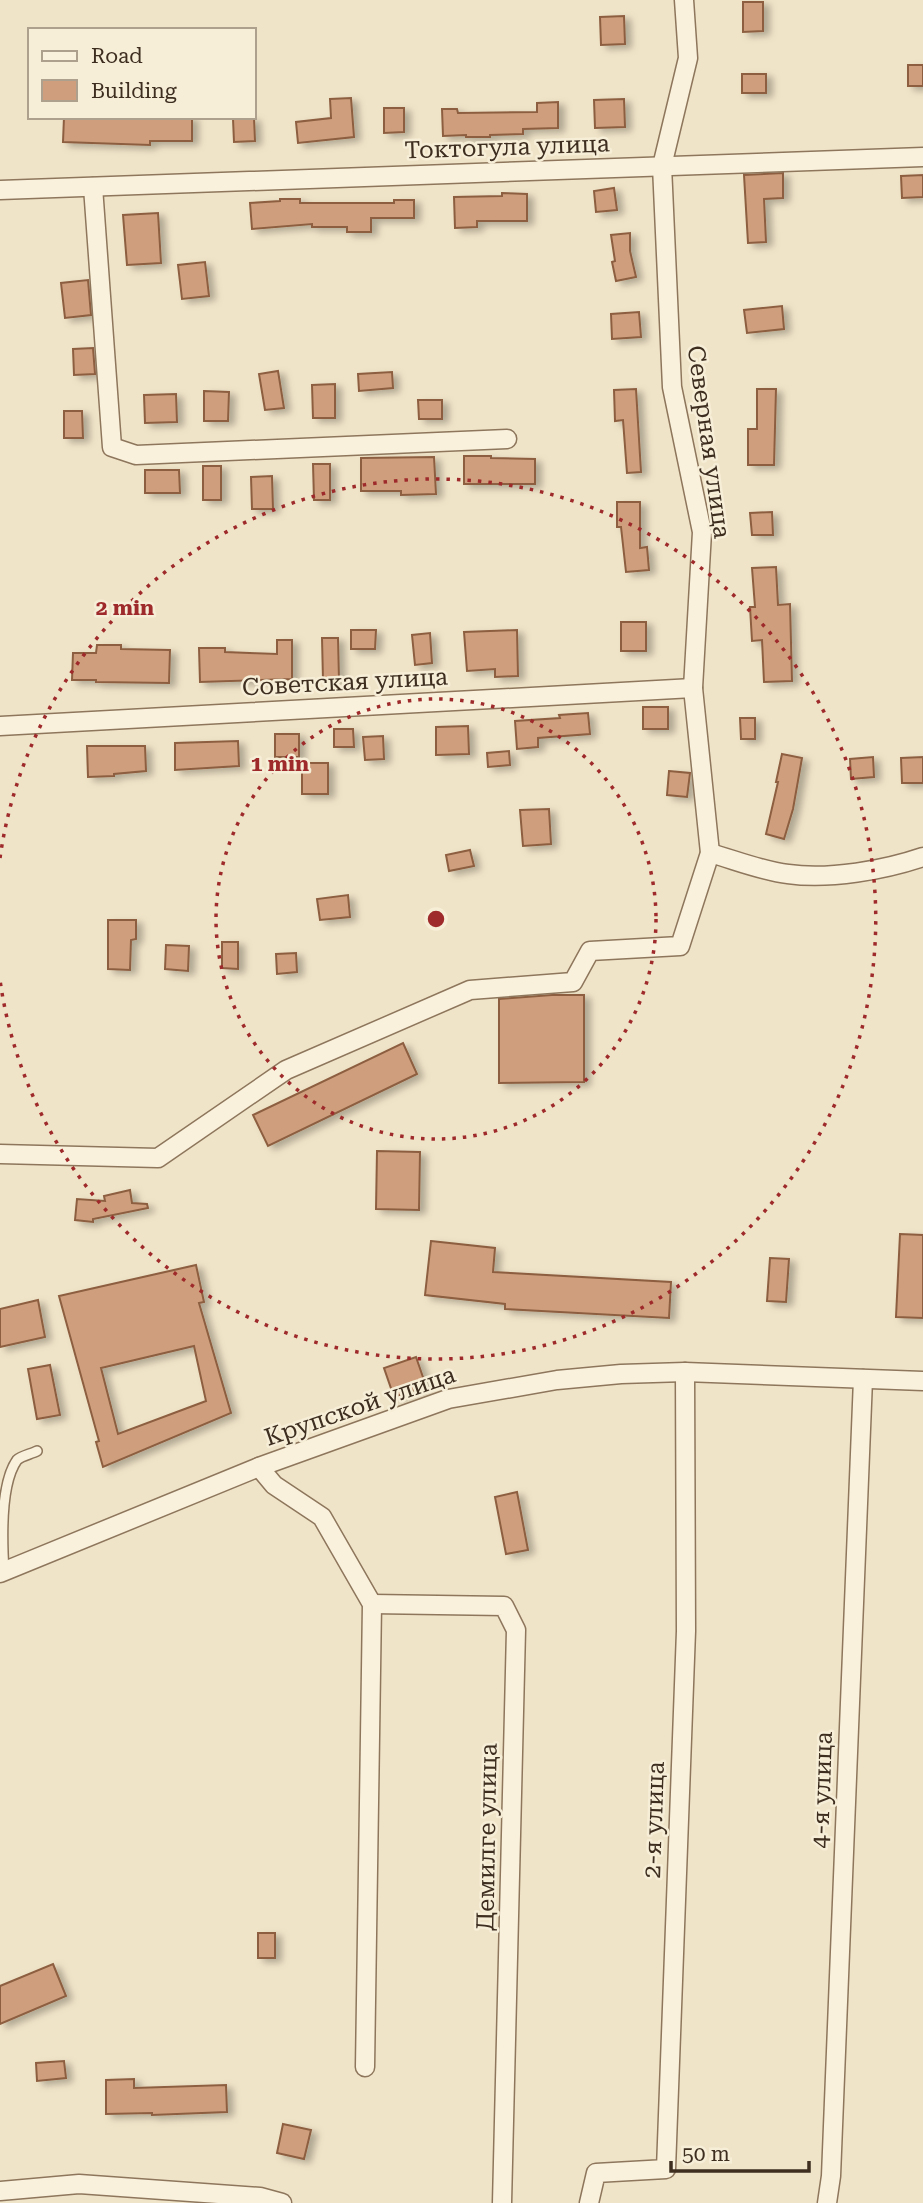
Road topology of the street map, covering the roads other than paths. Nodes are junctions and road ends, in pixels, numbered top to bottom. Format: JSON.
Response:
{"nodes":[{"id":1,"x":684,"y":0,"type":"edge"},
{"id":2,"x":923,"y":157,"type":"edge"},
{"id":3,"x":662,"y":166,"type":"junction"},
{"id":4,"x":93,"y":187,"type":"junction"},
{"id":5,"x":0,"y":190,"type":"edge"},
{"id":6,"x":507,"y":439,"type":"dead end"},
{"id":7,"x":694,"y":688,"type":"junction"},
{"id":8,"x":0,"y":726,"type":"edge"},
{"id":9,"x":710,"y":853,"type":"junction"},
{"id":10,"x":923,"y":858,"type":"edge"},
{"id":11,"x":0,"y":1153,"type":"edge"},
{"id":12,"x":685,"y":1372,"type":"junction"},
{"id":13,"x":863,"y":1379,"type":"junction"},
{"id":14,"x":923,"y":1381,"type":"edge"},
{"id":15,"x":37,"y":1451,"type":"dead end"},
{"id":16,"x":259,"y":1466,"type":"junction"},
{"id":17,"x":2,"y":1573,"type":"edge"},
{"id":18,"x":372,"y":1604,"type":"junction"},
{"id":19,"x":365,"y":2067,"type":"dead end"},
{"id":20,"x":0,"y":2191,"type":"edge"},
{"id":21,"x":282,"y":2203,"type":"edge"},
{"id":22,"x":502,"y":2203,"type":"edge"},
{"id":23,"x":589,"y":2203,"type":"edge"},
{"id":24,"x":827,"y":2203,"type":"edge"}],
"edges":[{"from":1,"to":3,"type":"street","name":"Северная улица"},
{"from":2,"to":3,"type":"street","name":"Токтогула улица"},
{"from":3,"to":4,"type":"street","name":"Токтогула улица"},
{"from":3,"to":7,"type":"street","name":"Северная улица"},
{"from":4,"to":5,"type":"street","name":"Токтогула улица"},
{"from":4,"to":6,"type":"street"},
{"from":7,"to":8,"type":"street","name":"Советская улица"},
{"from":7,"to":9,"type":"street","name":"Северная улица"},
{"from":9,"to":10,"type":"street"},
{"from":9,"to":11,"type":"street"},
{"from":12,"to":13,"type":"street","name":"Крупской улица"},
{"from":12,"to":16,"type":"street","name":"Крупской улица"},
{"from":12,"to":23,"type":"street","name":"2-я улица"},
{"from":13,"to":14,"type":"street","name":"Крупской улица"},
{"from":13,"to":24,"type":"street","name":"4-я улица"},
{"from":15,"to":17,"type":"lane"},
{"from":16,"to":17,"type":"street","name":"Крупской улица"},
{"from":16,"to":18,"type":"street"},
{"from":18,"to":19,"type":"street"},
{"from":18,"to":22,"type":"street","name":"Демилге улица"},
{"from":20,"to":21,"type":"street"}]}
